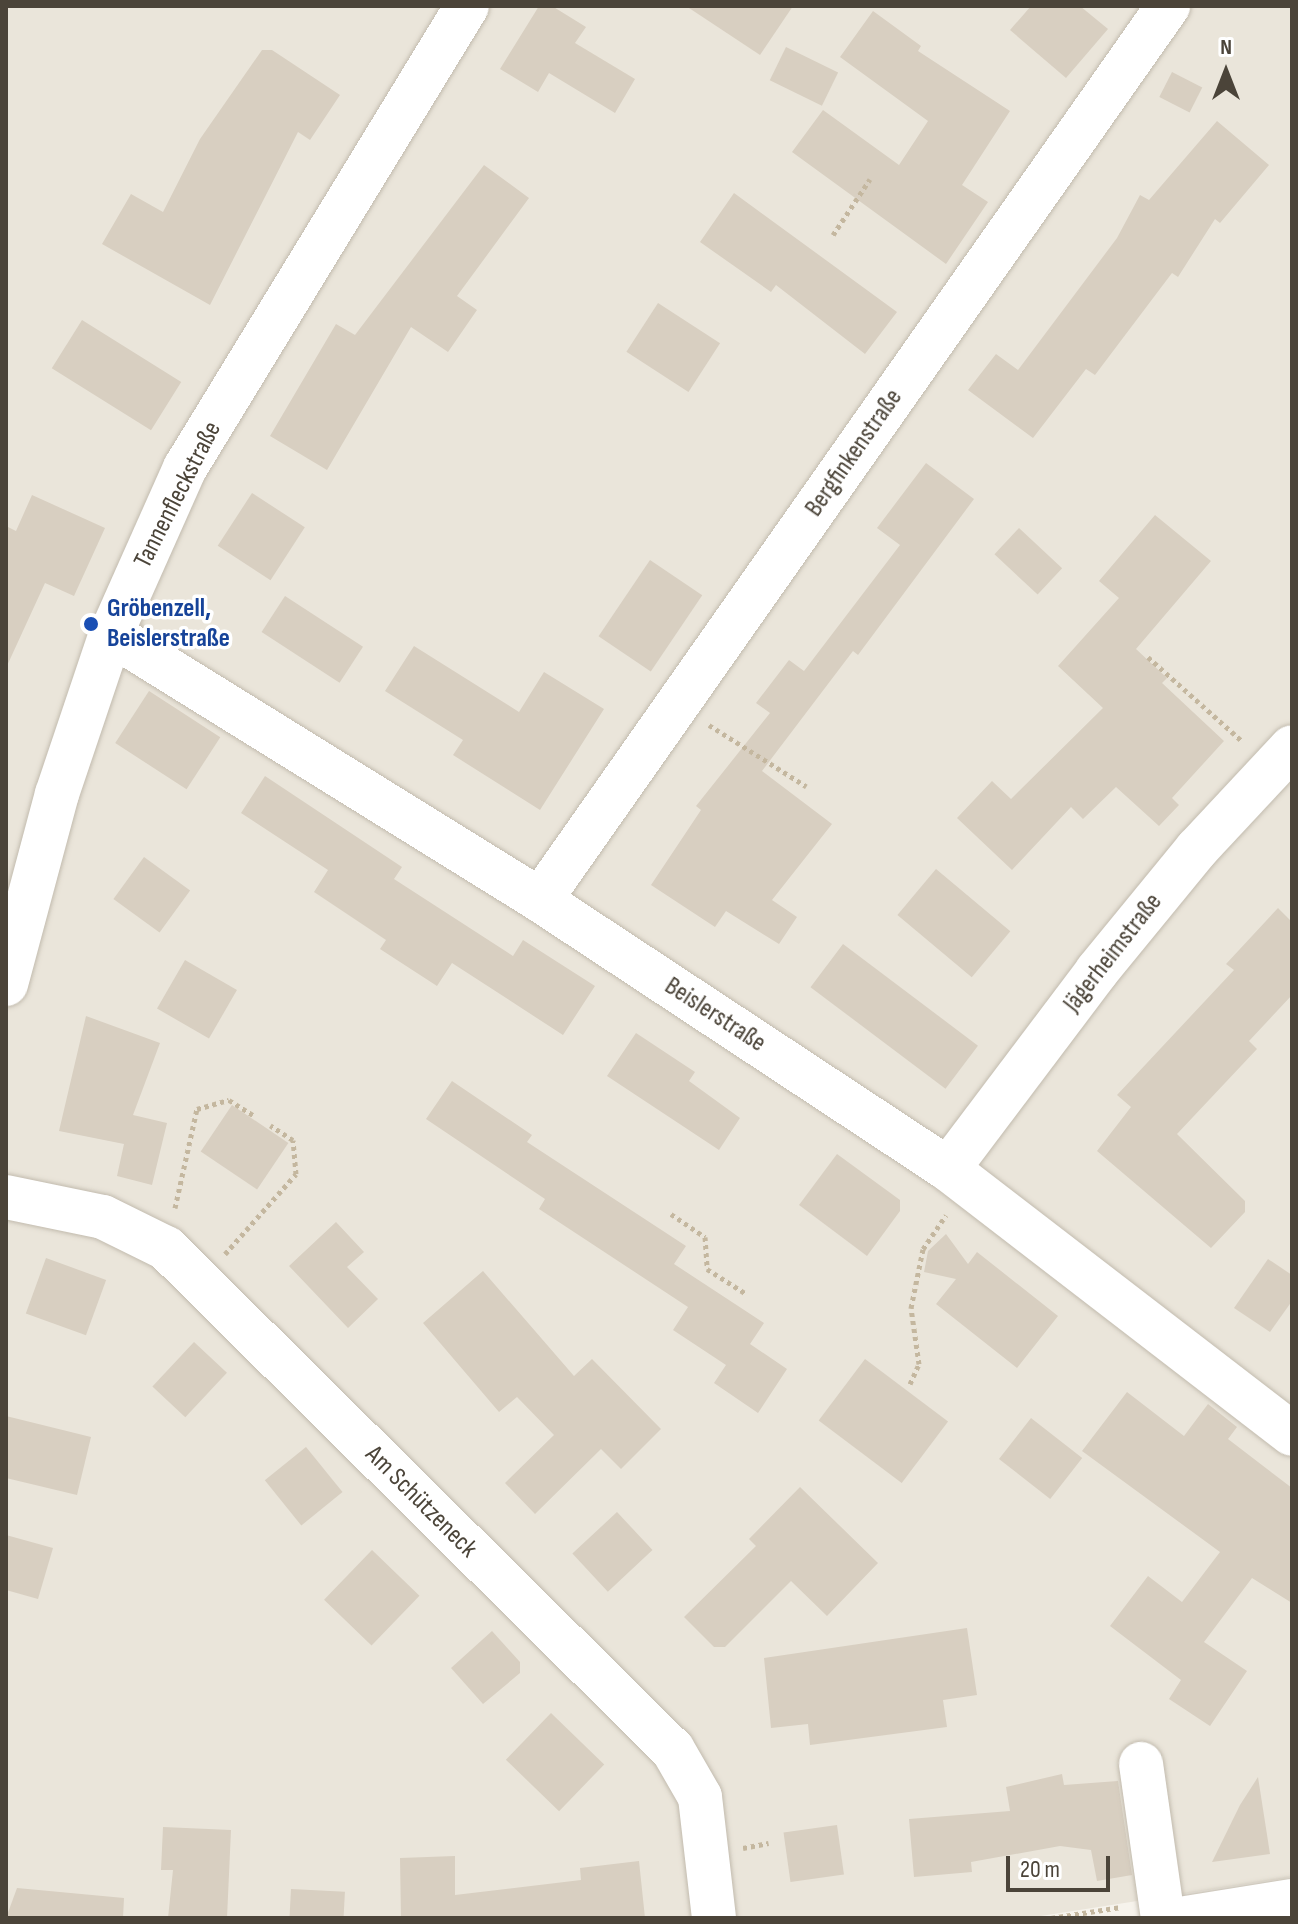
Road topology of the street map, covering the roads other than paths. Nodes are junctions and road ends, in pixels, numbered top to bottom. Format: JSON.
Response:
{"nodes":[{"id":1,"x":467,"y":6,"type":"edge"},
{"id":2,"x":1168,"y":6,"type":"edge"},
{"id":3,"x":111,"y":634,"type":"junction"},
{"id":4,"x":1282,"y":757,"type":"edge"},
{"id":5,"x":540,"y":900,"type":"junction"},
{"id":6,"x":6,"y":984,"type":"edge"},
{"id":7,"x":951,"y":1186,"type":"junction"},
{"id":8,"x":6,"y":1197,"type":"edge"},
{"id":9,"x":1292,"y":1434,"type":"edge"},
{"id":10,"x":1141,"y":1764,"type":"dead end"},
{"id":11,"x":1292,"y":1901,"type":"edge"},
{"id":12,"x":714,"y":1918,"type":"edge"},
{"id":13,"x":1163,"y":1918,"type":"edge"},
{"id":14,"x":1186,"y":1918,"type":"edge"}],
"edges":[{"from":1,"to":3,"type":"street","name":"Tannenfleckstraße"},
{"from":2,"to":5,"type":"street","name":"Bergfinkenstraße"},
{"from":3,"to":5,"type":"street","name":"Beislerstraße"},
{"from":3,"to":6,"type":"street","name":"Tannenfleckstraße"},
{"from":4,"to":7,"type":"street","name":"Jägerheimstraße"},
{"from":5,"to":7,"type":"street","name":"Beislerstraße"},
{"from":7,"to":9,"type":"street","name":"Beislerstraße"},
{"from":8,"to":12,"type":"street","name":"Am Schützeneck"},
{"from":10,"to":13,"type":"street"},
{"from":11,"to":14,"type":"street"}]}
